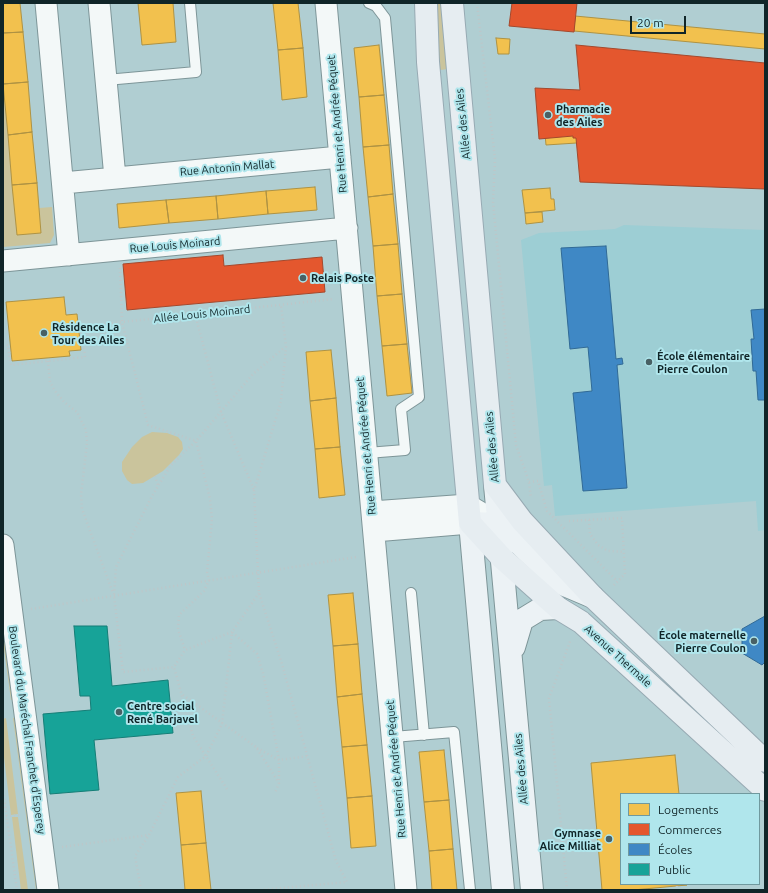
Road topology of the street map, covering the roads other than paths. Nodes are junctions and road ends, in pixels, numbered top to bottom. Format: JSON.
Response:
{"nodes":[{"id":1,"x":46,"y":3,"type":"edge"},
{"id":2,"x":99,"y":3,"type":"edge"},
{"id":3,"x":190,"y":3,"type":"edge"},
{"id":4,"x":327,"y":3,"type":"edge"},
{"id":5,"x":369,"y":3,"type":"edge"},
{"id":6,"x":413,"y":3,"type":"edge"},
{"id":7,"x":426,"y":3,"type":"edge"},
{"id":8,"x":452,"y":3,"type":"edge"},
{"id":9,"x":428,"y":62,"type":"junction"},
{"id":10,"x":106,"y":80,"type":"junction"},
{"id":11,"x":340,"y":157,"type":"junction"},
{"id":12,"x":115,"y":178,"type":"junction"},
{"id":13,"x":63,"y":184,"type":"junction"},
{"id":14,"x":346,"y":228,"type":"junction"},
{"id":15,"x":69,"y":255,"type":"junction"},
{"id":16,"x":3,"y":261,"type":"edge"},
{"id":17,"x":367,"y":453,"type":"junction"},
{"id":18,"x":495,"y":485,"type":"junction"},
{"id":19,"x":469,"y":514,"type":"junction"},
{"id":20,"x":373,"y":522,"type":"junction"},
{"id":21,"x":498,"y":524,"type":"junction"},
{"id":22,"x":3,"y":545,"type":"edge"},
{"id":23,"x":502,"y":558,"type":"junction"},
{"id":24,"x":411,"y":593,"type":"dead end"},
{"id":25,"x":595,"y":599,"type":"junction"},
{"id":26,"x":558,"y":608,"type":"junction"},
{"id":27,"x":511,"y":656,"type":"junction"},
{"id":28,"x":424,"y":734,"type":"junction"},
{"id":29,"x":393,"y":737,"type":"junction"},
{"id":30,"x":765,"y":761,"type":"edge"},
{"id":31,"x":765,"y":790,"type":"edge"},
{"id":32,"x":48,"y":890,"type":"edge"},
{"id":33,"x":406,"y":890,"type":"edge"},
{"id":34,"x":470,"y":890,"type":"edge"},
{"id":35,"x":503,"y":890,"type":"edge"},
{"id":36,"x":532,"y":890,"type":"edge"}],
"edges":[{"from":1,"to":13,"type":"street"},
{"from":2,"to":10,"type":"street"},
{"from":3,"to":10,"type":"lane"},
{"from":4,"to":11,"type":"street","name":"Rue Henri et Andrée Péquet"},
{"from":5,"to":17,"type":"lane"},
{"from":6,"to":9,"type":"main road"},
{"from":7,"to":9,"type":"main road"},
{"from":8,"to":18,"type":"main road","name":"Allée des Ailes"},
{"from":9,"to":19,"type":"main road"},
{"from":10,"to":12,"type":"street"},
{"from":11,"to":12,"type":"street","name":"Rue Antonin Mallat"},
{"from":11,"to":14,"type":"street","name":"Rue Henri et Andrée Péquet"},
{"from":12,"to":13,"type":"street","name":"Rue Antonin Mallat"},
{"from":13,"to":15,"type":"street"},
{"from":14,"to":15,"type":"street","name":"Rue Louis Moinard"},
{"from":14,"to":17,"type":"street","name":"Rue Henri et Andrée Péquet"},
{"from":15,"to":16,"type":"street","name":"Rue Louis Moinard"},
{"from":17,"to":20,"type":"street","name":"Rue Henri et Andrée Péquet"},
{"from":18,"to":21,"type":"main road","name":"Allée des Ailes"},
{"from":18,"to":25,"type":"main road"},
{"from":19,"to":20,"type":"street"},
{"from":19,"to":21,"type":"main road"},
{"from":19,"to":23,"type":"main road","name":"Avenue Thermale"},
{"from":19,"to":35,"type":"main road"},
{"from":20,"to":29,"type":"street","name":"Rue Henri et Andrée Péquet"},
{"from":21,"to":23,"type":"main road","name":"Allée des Ailes"},
{"from":21,"to":25,"type":"main road"},
{"from":22,"to":32,"type":"street","name":"Boulevard du Maréchal Franchet d'Esperey"},
{"from":23,"to":26,"type":"main road","name":"Avenue Thermale"},
{"from":23,"to":27,"type":"main road","name":"Allée des Ailes"},
{"from":24,"to":28,"type":"lane"},
{"from":25,"to":30,"type":"main road"},
{"from":26,"to":27,"type":"main road"},
{"from":26,"to":31,"type":"main road","name":"Avenue Thermale"},
{"from":27,"to":36,"type":"main road","name":"Allée des Ailes"},
{"from":28,"to":29,"type":"lane"},
{"from":28,"to":34,"type":"lane"},
{"from":29,"to":33,"type":"street","name":"Rue Henri et Andrée Péquet"}]}
